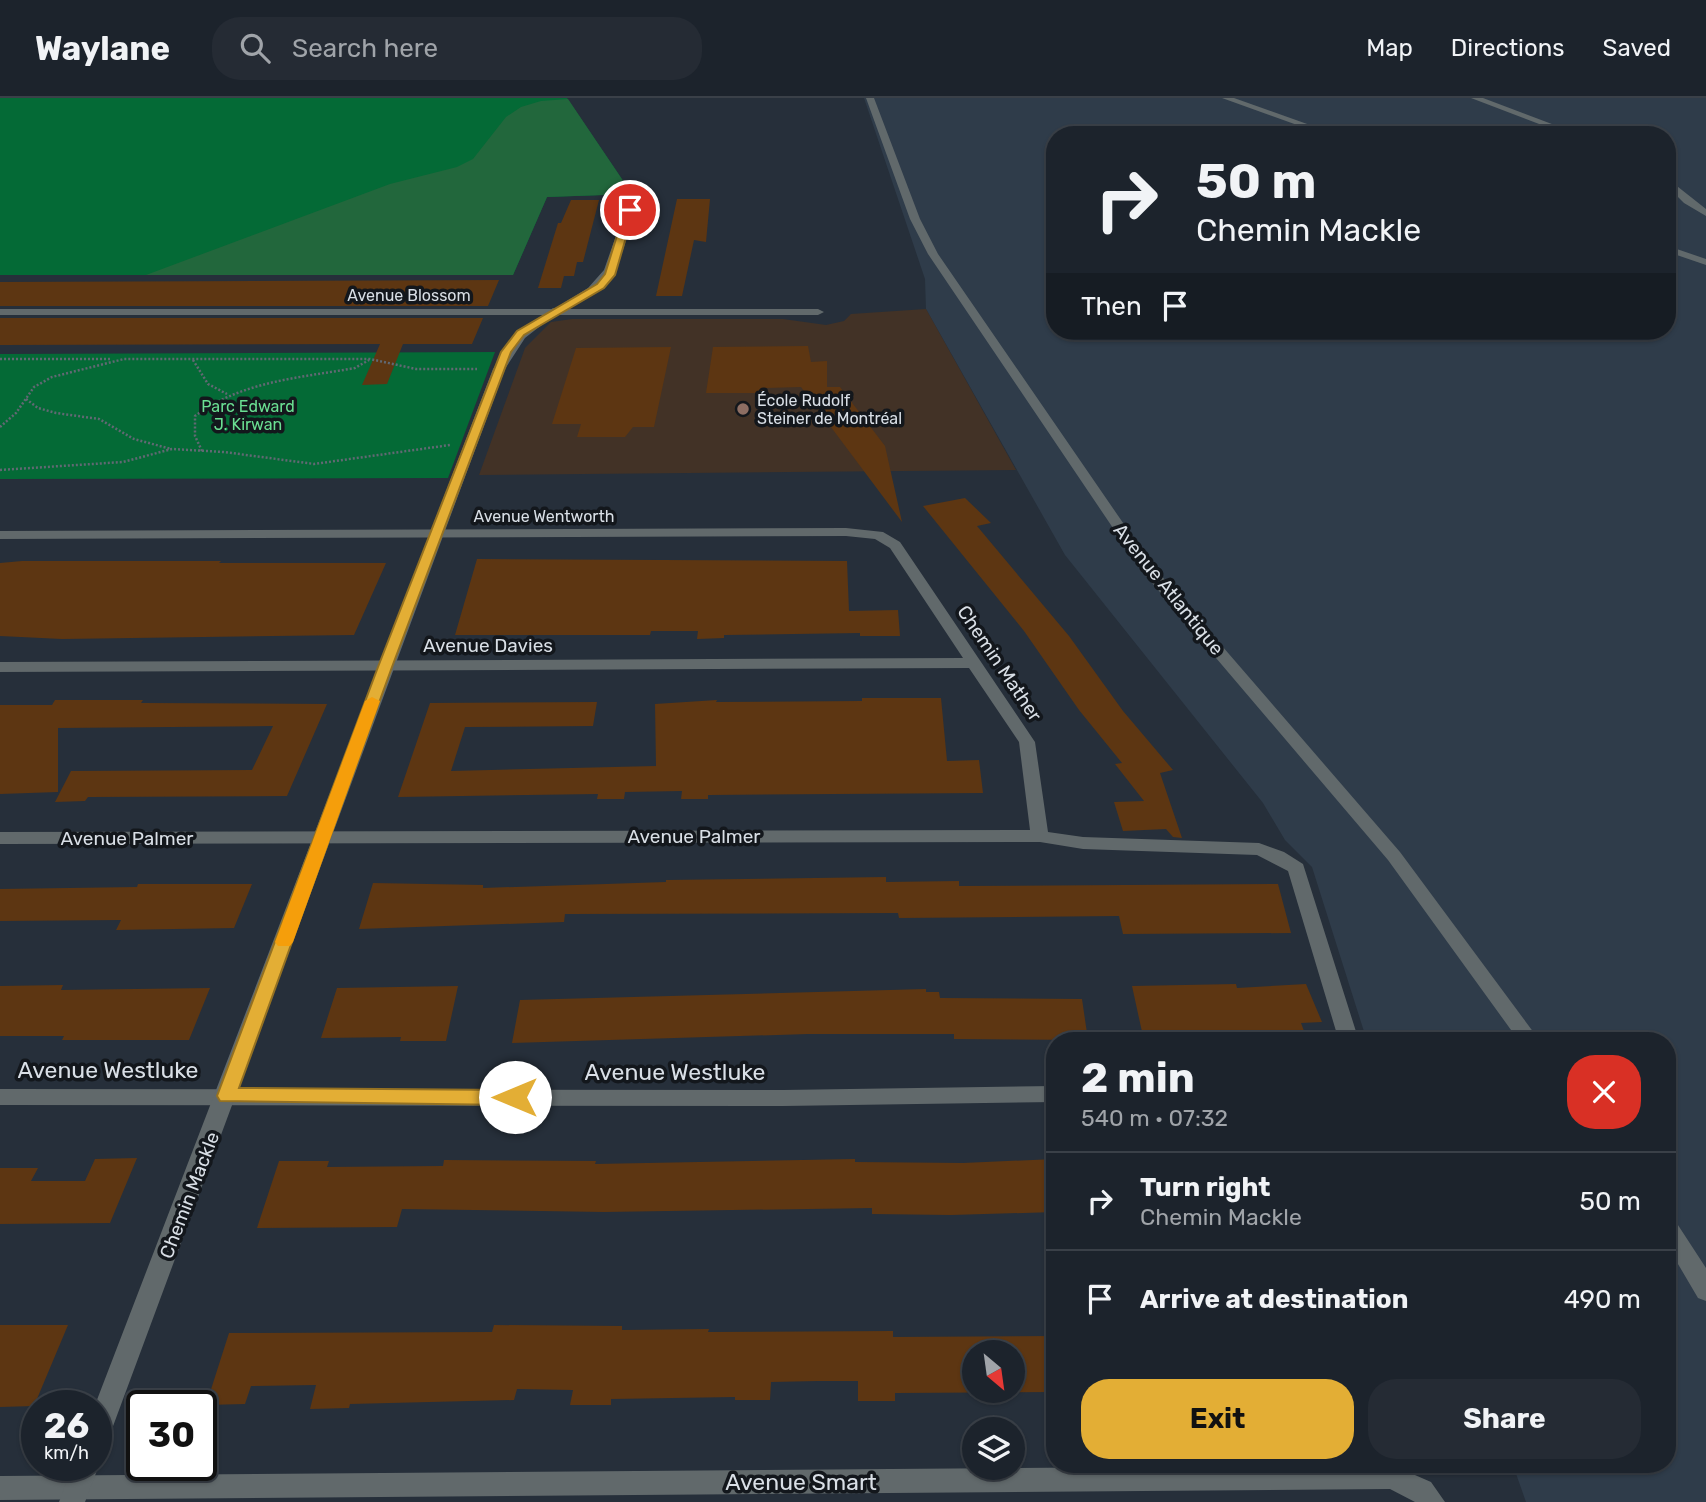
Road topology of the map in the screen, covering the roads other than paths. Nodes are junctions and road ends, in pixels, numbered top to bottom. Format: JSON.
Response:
{"nodes":[{"id":1,"x":870,"y":98,"type":"edge"},
{"id":2,"x":1226,"y":98,"type":"edge"},
{"id":3,"x":1475,"y":98,"type":"edge"},
{"id":4,"x":1308,"y":126,"type":"edge"},
{"id":5,"x":1552,"y":126,"type":"edge"},
{"id":6,"x":1676,"y":190,"type":"edge"},
{"id":7,"x":630,"y":210,"type":"dead end"},
{"id":8,"x":1706,"y":213,"type":"edge"},
{"id":9,"x":1676,"y":252,"type":"edge"},
{"id":10,"x":1706,"y":262,"type":"edge"},
{"id":11,"x":553,"y":311,"type":"junction"},
{"id":12,"x":0,"y":312,"type":"edge"},
{"id":13,"x":818,"y":312,"type":"dead end"},
{"id":14,"x":437,"y":534,"type":"junction"},
{"id":15,"x":0,"y":535,"type":"edge"},
{"id":16,"x":878,"y":535,"type":"joint"},
{"id":17,"x":976,"y":663,"type":"junction"},
{"id":18,"x":0,"y":667,"type":"edge"},
{"id":19,"x":385,"y":667,"type":"junction"},
{"id":20,"x":1040,"y":836,"type":"junction"},
{"id":21,"x":324,"y":837,"type":"junction"},
{"id":22,"x":0,"y":838,"type":"edge"},
{"id":23,"x":1346,"y":1032,"type":"edge"},
{"id":24,"x":1523,"y":1032,"type":"edge"},
{"id":25,"x":1046,"y":1094,"type":"edge"},
{"id":26,"x":227,"y":1096,"type":"junction"},
{"id":27,"x":0,"y":1097,"type":"edge"},
{"id":28,"x":1676,"y":1242,"type":"edge"},
{"id":29,"x":1706,"y":1291,"type":"edge"},
{"id":30,"x":112,"y":1395,"type":"edge"},
{"id":31,"x":78,"y":1485,"type":"edge"},
{"id":32,"x":0,"y":1488,"type":"edge"},
{"id":33,"x":1432,"y":1502,"type":"edge"}],
"edges":[{"from":1,"to":24,"type":"street","name":"Avenue Atlantique"},
{"from":2,"to":4,"type":"street"},
{"from":3,"to":5,"type":"street"},
{"from":6,"to":8,"type":"street"},
{"from":7,"to":11,"type":"street","name":"Chemin Mackle"},
{"from":9,"to":10,"type":"street"},
{"from":11,"to":12,"type":"street","name":"Avenue Blossom"},
{"from":11,"to":13,"type":"street","name":"Avenue Blossom"},
{"from":11,"to":14,"type":"street","name":"Chemin Mackle"},
{"from":14,"to":15,"type":"street","name":"Avenue Wentworth"},
{"from":14,"to":16,"type":"street","name":"Avenue Wentworth"},
{"from":14,"to":19,"type":"street","name":"Chemin Mackle"},
{"from":16,"to":17,"type":"street","name":"Chemin Mather"},
{"from":17,"to":19,"type":"street","name":"Avenue Davies"},
{"from":17,"to":20,"type":"street","name":"Chemin Mather"},
{"from":18,"to":19,"type":"street","name":"Avenue Davies"},
{"from":19,"to":21,"type":"street","name":"Chemin Mackle"},
{"from":20,"to":21,"type":"street","name":"Avenue Palmer"},
{"from":20,"to":23,"type":"street","name":"Avenue Palmer"},
{"from":21,"to":22,"type":"street","name":"Avenue Palmer"},
{"from":21,"to":26,"type":"street","name":"Chemin Mackle"},
{"from":25,"to":26,"type":"street","name":"Avenue Westluke"},
{"from":26,"to":27,"type":"street","name":"Avenue Westluke"},
{"from":26,"to":30,"type":"street","name":"Chemin Mackle"},
{"from":28,"to":29,"type":"street"},
{"from":31,"to":32,"type":"street","name":"Avenue Smart"},
{"from":31,"to":33,"type":"street","name":"Avenue Smart"}]}
